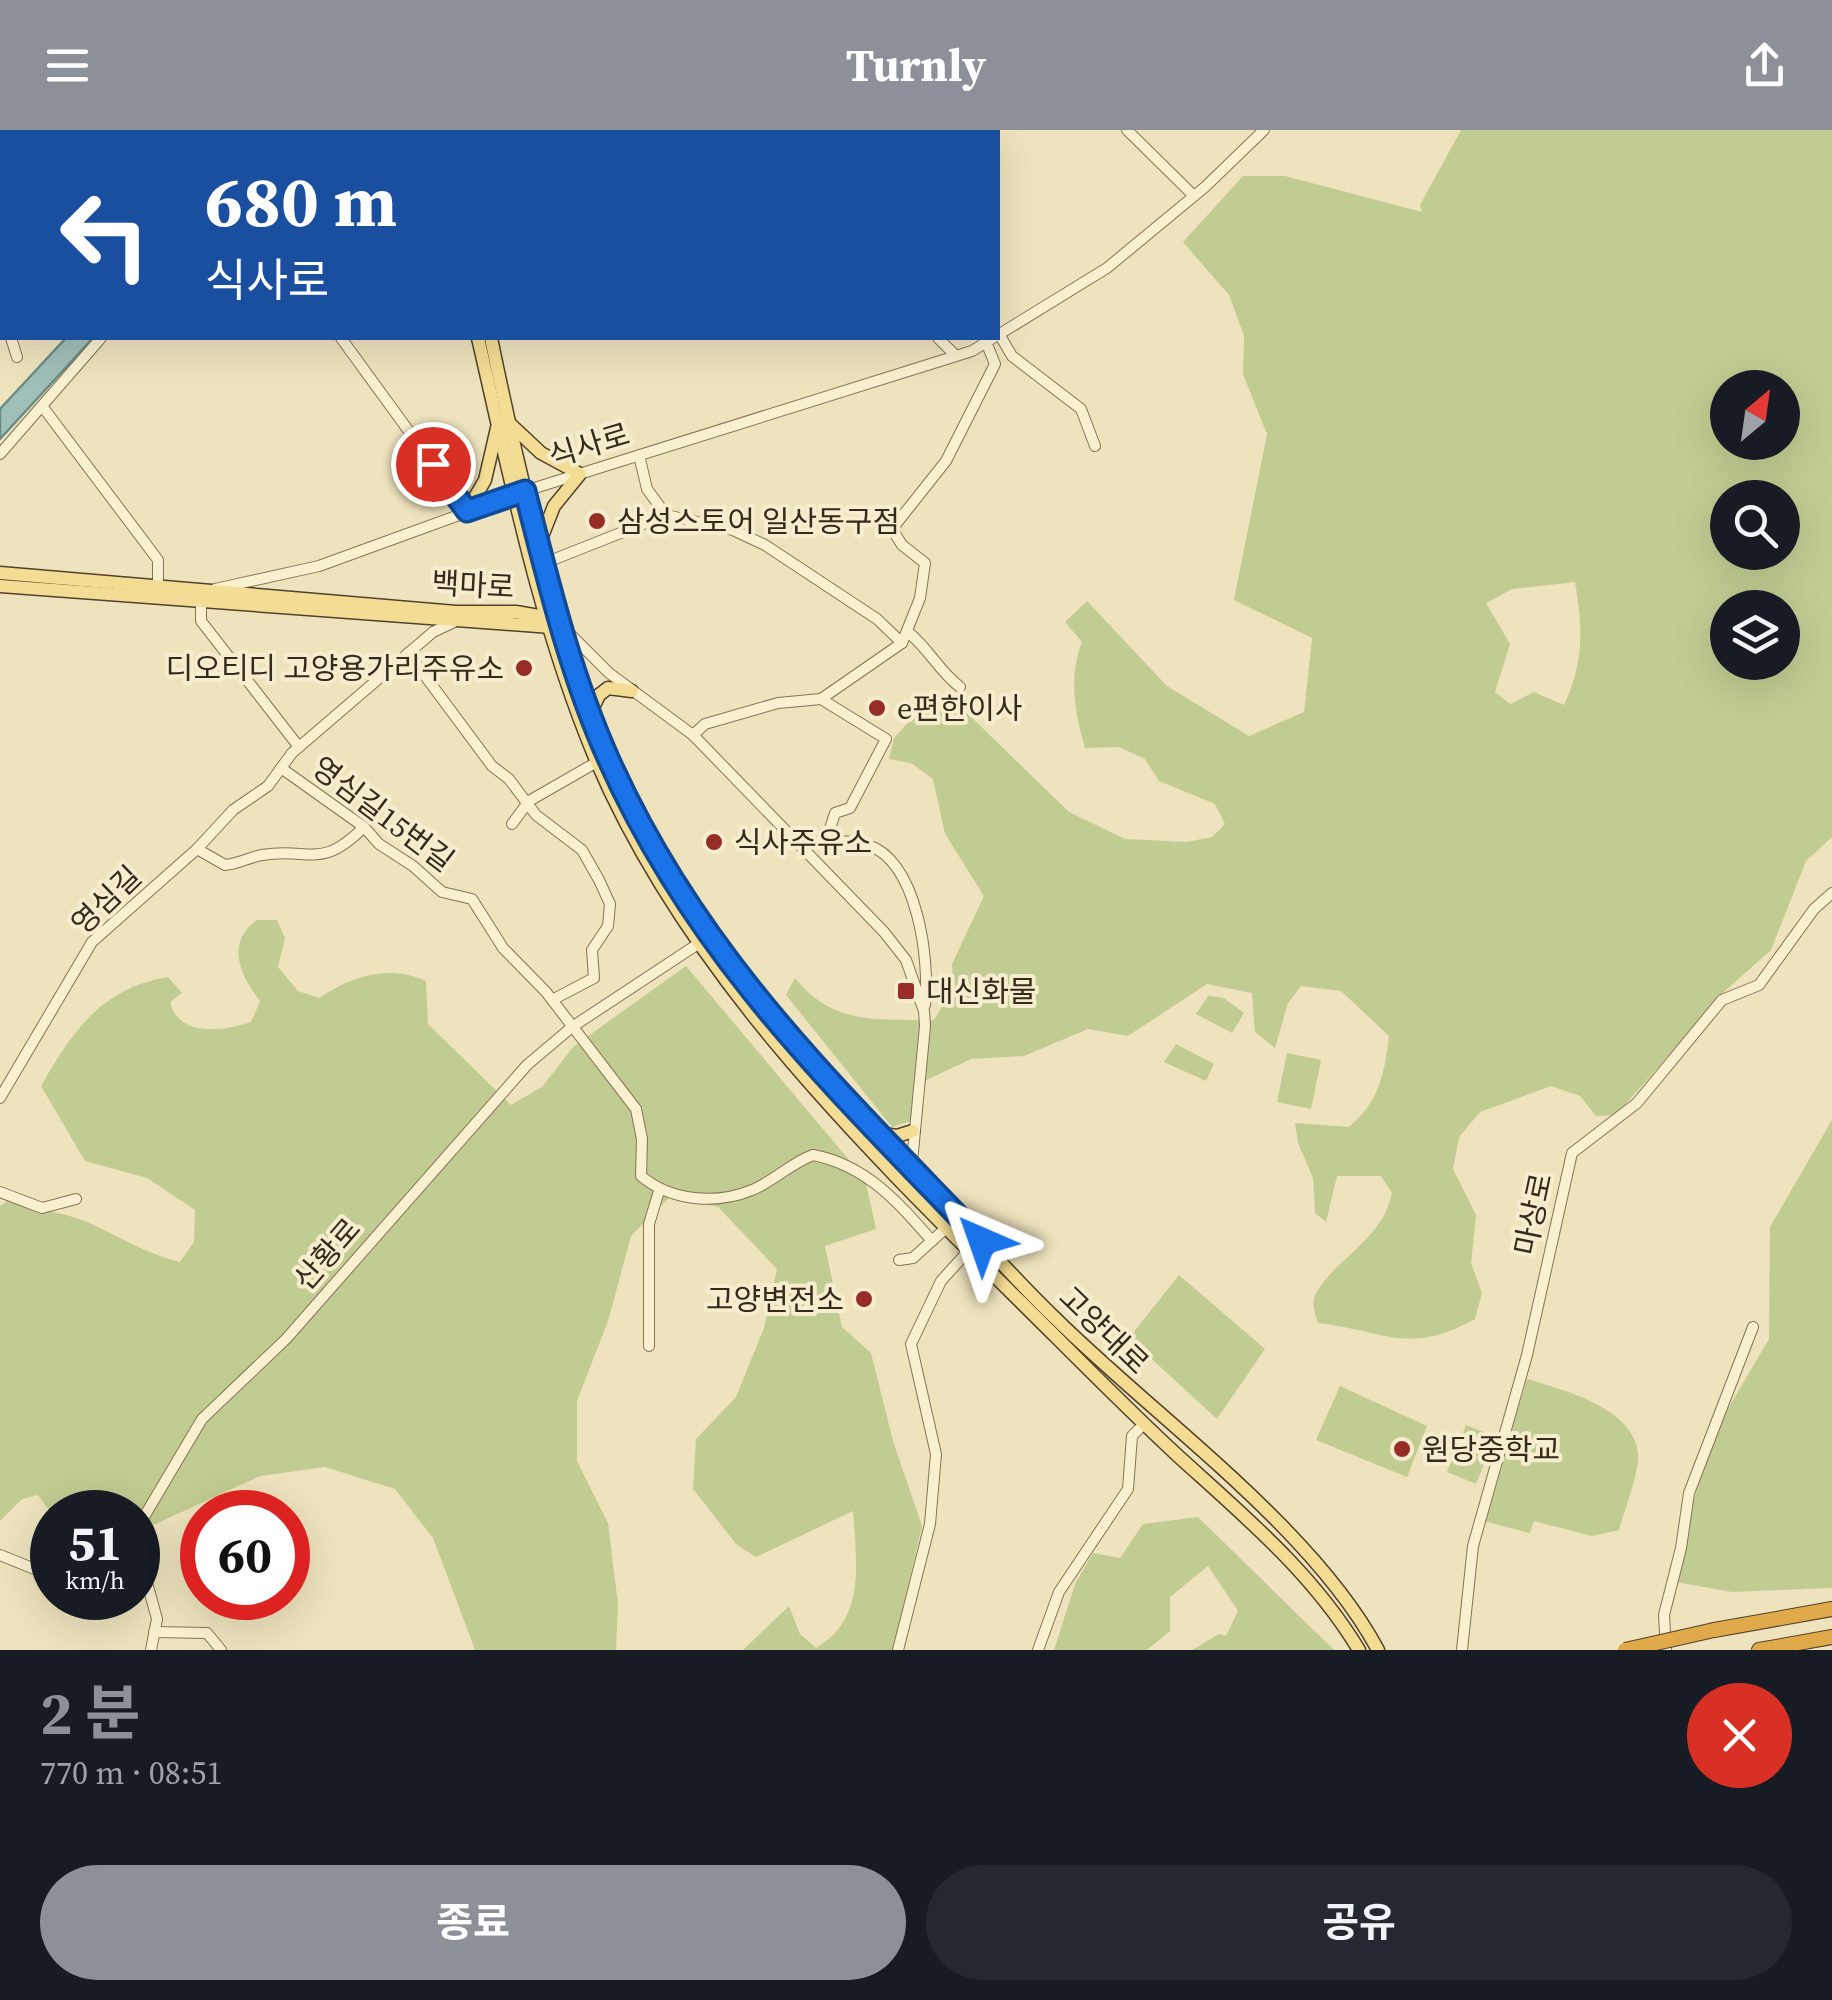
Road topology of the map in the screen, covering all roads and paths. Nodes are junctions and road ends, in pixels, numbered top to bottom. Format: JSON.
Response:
{"nodes":[{"id":1,"x":1128,"y":130,"type":"edge"},
{"id":2,"x":1264,"y":130,"type":"edge"},
{"id":3,"x":1194,"y":196,"type":"junction"},
{"id":4,"x":1000,"y":333,"type":"edge"},
{"id":5,"x":12,"y":340,"type":"edge"},
{"id":6,"x":99,"y":340,"type":"edge"},
{"id":7,"x":342,"y":340,"type":"edge"},
{"id":8,"x":479,"y":340,"type":"edge"},
{"id":9,"x":490,"y":340,"type":"edge"},
{"id":10,"x":940,"y":340,"type":"edge"},
{"id":11,"x":988,"y":340,"type":"edge"},
{"id":12,"x":994,"y":340,"type":"edge"},
{"id":13,"x":997,"y":340,"type":"edge"},
{"id":14,"x":956,"y":356,"type":"junction"},
{"id":15,"x":17,"y":357,"type":"dead end"},
{"id":16,"x":42,"y":406,"type":"junction"},
{"id":17,"x":503,"y":424,"type":"junction"},
{"id":18,"x":1095,"y":446,"type":"dead end"},
{"id":19,"x":0,"y":454,"type":"edge"},
{"id":20,"x":639,"y":455,"type":"junction"},
{"id":21,"x":580,"y":474,"type":"junction"},
{"id":22,"x":520,"y":493,"type":"junction"},
{"id":23,"x":467,"y":511,"type":"junction"},
{"id":24,"x":666,"y":514,"type":"junction"},
{"id":25,"x":537,"y":548,"type":"junction"},
{"id":26,"x":542,"y":564,"type":"junction"},
{"id":27,"x":0,"y":573,"type":"edge"},
{"id":28,"x":158,"y":584,"type":"junction"},
{"id":29,"x":0,"y":586,"type":"edge"},
{"id":30,"x":215,"y":589,"type":"junction"},
{"id":31,"x":201,"y":602,"type":"junction"},
{"id":32,"x":454,"y":622,"type":"junction"},
{"id":33,"x":545,"y":622,"type":"junction"},
{"id":34,"x":560,"y":625,"type":"junction"},
{"id":35,"x":905,"y":637,"type":"junction"},
{"id":36,"x":408,"y":653,"type":"junction"},
{"id":37,"x":960,"y":687,"type":"dead end"},
{"id":38,"x":632,"y":691,"type":"junction"},
{"id":39,"x":821,"y":700,"type":"junction"},
{"id":40,"x":592,"y":712,"type":"junction"},
{"id":41,"x":693,"y":736,"type":"junction"},
{"id":42,"x":299,"y":747,"type":"junction"},
{"id":43,"x":597,"y":762,"type":"junction"},
{"id":44,"x":281,"y":768,"type":"junction"},
{"id":45,"x":529,"y":801,"type":"junction"},
{"id":46,"x":512,"y":824,"type":"dead end"},
{"id":47,"x":364,"y":826,"type":"junction"},
{"id":48,"x":826,"y":841,"type":"junction"},
{"id":49,"x":197,"y":850,"type":"junction"},
{"id":50,"x":804,"y":850,"type":"junction"},
{"id":51,"x":1832,"y":893,"type":"edge"},
{"id":52,"x":701,"y":942,"type":"junction"},
{"id":53,"x":552,"y":1000,"type":"junction"},
{"id":54,"x":924,"y":1011,"type":"junction"},
{"id":55,"x":572,"y":1028,"type":"junction"},
{"id":56,"x":0,"y":1098,"type":"edge"},
{"id":57,"x":875,"y":1132,"type":"junction"},
{"id":58,"x":914,"y":1132,"type":"junction"},
{"id":59,"x":910,"y":1166,"type":"junction"},
{"id":60,"x":903,"y":1182,"type":"junction"},
{"id":61,"x":659,"y":1191,"type":"junction"},
{"id":62,"x":0,"y":1192,"type":"edge"},
{"id":63,"x":76,"y":1199,"type":"dead end"},
{"id":64,"x":946,"y":1228,"type":"junction"},
{"id":65,"x":932,"y":1241,"type":"junction"},
{"id":66,"x":969,"y":1250,"type":"junction"},
{"id":67,"x":899,"y":1260,"type":"dead end"},
{"id":68,"x":1753,"y":1327,"type":"dead end"},
{"id":69,"x":650,"y":1346,"type":"dead end"},
{"id":70,"x":1144,"y":1424,"type":"junction"},
{"id":71,"x":160,"y":1490,"type":"edge"},
{"id":72,"x":0,"y":1555,"type":"edge"},
{"id":73,"x":30,"y":1567,"type":"edge"},
{"id":74,"x":1832,"y":1610,"type":"edge"},
{"id":75,"x":157,"y":1620,"type":"edge"},
{"id":76,"x":154,"y":1632,"type":"junction"},
{"id":77,"x":1832,"y":1637,"type":"edge"},
{"id":78,"x":152,"y":1650,"type":"edge"},
{"id":79,"x":221,"y":1650,"type":"edge"},
{"id":80,"x":898,"y":1650,"type":"edge"},
{"id":81,"x":1038,"y":1650,"type":"edge"},
{"id":82,"x":1359,"y":1650,"type":"edge"},
{"id":83,"x":1378,"y":1650,"type":"edge"},
{"id":84,"x":1462,"y":1650,"type":"edge"},
{"id":85,"x":1624,"y":1650,"type":"edge"},
{"id":86,"x":1666,"y":1650,"type":"edge"},
{"id":87,"x":1758,"y":1650,"type":"edge"}],
"edges":[{"from":1,"to":3,"type":"street"},
{"from":2,"to":3,"type":"street","name":"식사로"},
{"from":3,"to":4,"type":"street","name":"식사로"},
{"from":5,"to":15,"type":"street"},
{"from":6,"to":16,"type":"street"},
{"from":7,"to":23,"type":"street"},
{"from":8,"to":17,"type":"main road","name":"고양대로"},
{"from":9,"to":17,"type":"main road","name":"고양대로"},
{"from":10,"to":14,"type":"street"},
{"from":11,"to":14,"type":"street","name":"식사로"},
{"from":12,"to":35,"type":"street"},
{"from":13,"to":18,"type":"street"},
{"from":14,"to":20,"type":"street","name":"식사로"},
{"from":16,"to":19,"type":"street"},
{"from":16,"to":28,"type":"street"},
{"from":17,"to":21,"type":"main road"},
{"from":17,"to":22,"type":"main road","name":"고양대로"},
{"from":17,"to":23,"type":"main road"},
{"from":20,"to":21,"type":"street","name":"식사로"},
{"from":20,"to":24,"type":"street"},
{"from":21,"to":22,"type":"street","name":"식사로"},
{"from":21,"to":25,"type":"main road"},
{"from":22,"to":23,"type":"street","name":"식사로"},
{"from":22,"to":25,"type":"main road","name":"고양대로"},
{"from":22,"to":33,"type":"main road","name":"고양대로"},
{"from":23,"to":30,"type":"street","name":"식사로"},
{"from":24,"to":26,"type":"street"},
{"from":24,"to":35,"type":"street"},
{"from":25,"to":26,"type":"main road","name":"고양대로"},
{"from":26,"to":34,"type":"main road","name":"고양대로"},
{"from":27,"to":28,"type":"main road","name":"백마로"},
{"from":28,"to":30,"type":"main road","name":"백마로"},
{"from":29,"to":31,"type":"main road","name":"백마로"},
{"from":30,"to":31,"type":"street"},
{"from":30,"to":33,"type":"main road","name":"백마로"},
{"from":31,"to":32,"type":"main road","name":"백마로"},
{"from":31,"to":42,"type":"street"},
{"from":32,"to":33,"type":"main road","name":"백마로"},
{"from":32,"to":36,"type":"street","name":"영심길"},
{"from":33,"to":34,"type":"main road","name":"백마로"},
{"from":33,"to":43,"type":"main road","name":"고양대로"},
{"from":34,"to":38,"type":"street"},
{"from":34,"to":40,"type":"main road","name":"고양대로"},
{"from":35,"to":37,"type":"street"},
{"from":35,"to":39,"type":"street"},
{"from":36,"to":42,"type":"street","name":"영심길"},
{"from":36,"to":45,"type":"street"},
{"from":38,"to":40,"type":"main road"},
{"from":38,"to":41,"type":"street"},
{"from":39,"to":41,"type":"street"},
{"from":39,"to":48,"type":"street"},
{"from":40,"to":57,"type":"main road","name":"고양대로"},
{"from":41,"to":50,"type":"street"},
{"from":42,"to":44,"type":"street","name":"영심길"},
{"from":43,"to":45,"type":"street"},
{"from":43,"to":52,"type":"main road","name":"고양대로"},
{"from":44,"to":47,"type":"street","name":"영심길15번길"},
{"from":44,"to":49,"type":"street","name":"영심길"},
{"from":45,"to":46,"type":"street"},
{"from":45,"to":53,"type":"street"},
{"from":47,"to":49,"type":"street"},
{"from":47,"to":53,"type":"street","name":"영심길15번길"},
{"from":48,"to":50,"type":"street"},
{"from":48,"to":54,"type":"street"},
{"from":49,"to":56,"type":"street","name":"영심길"},
{"from":50,"to":54,"type":"street"},
{"from":51,"to":84,"type":"street","name":"마상로"},
{"from":52,"to":55,"type":"street","name":"산황로"},
{"from":52,"to":60,"type":"main road","name":"고양대로"},
{"from":53,"to":55,"type":"street","name":"영심길15번길"},
{"from":54,"to":58,"type":"street"},
{"from":55,"to":61,"type":"street"},
{"from":55,"to":71,"type":"street","name":"산황로"},
{"from":57,"to":58,"type":"main road"},
{"from":57,"to":59,"type":"main road","name":"고양대로"},
{"from":58,"to":59,"type":"street"},
{"from":59,"to":60,"type":"street"},
{"from":59,"to":83,"type":"main road","name":"고양대로"},
{"from":60,"to":64,"type":"main road","name":"고양대로"},
{"from":61,"to":65,"type":"street"},
{"from":61,"to":69,"type":"street"},
{"from":62,"to":63,"type":"street"},
{"from":64,"to":65,"type":"street"},
{"from":64,"to":66,"type":"main road","name":"고양대로"},
{"from":65,"to":67,"type":"street"},
{"from":66,"to":70,"type":"main road","name":"고양대로"},
{"from":66,"to":80,"type":"street"},
{"from":68,"to":86,"type":"street"},
{"from":70,"to":81,"type":"street","name":"고양대로"},
{"from":70,"to":82,"type":"main road","name":"고양대로"},
{"from":72,"to":73,"type":"street"},
{"from":74,"to":85,"type":"highway","bridge":true},
{"from":75,"to":76,"type":"street"},
{"from":76,"to":78,"type":"street"},
{"from":76,"to":79,"type":"street"},
{"from":77,"to":87,"type":"highway"}]}
